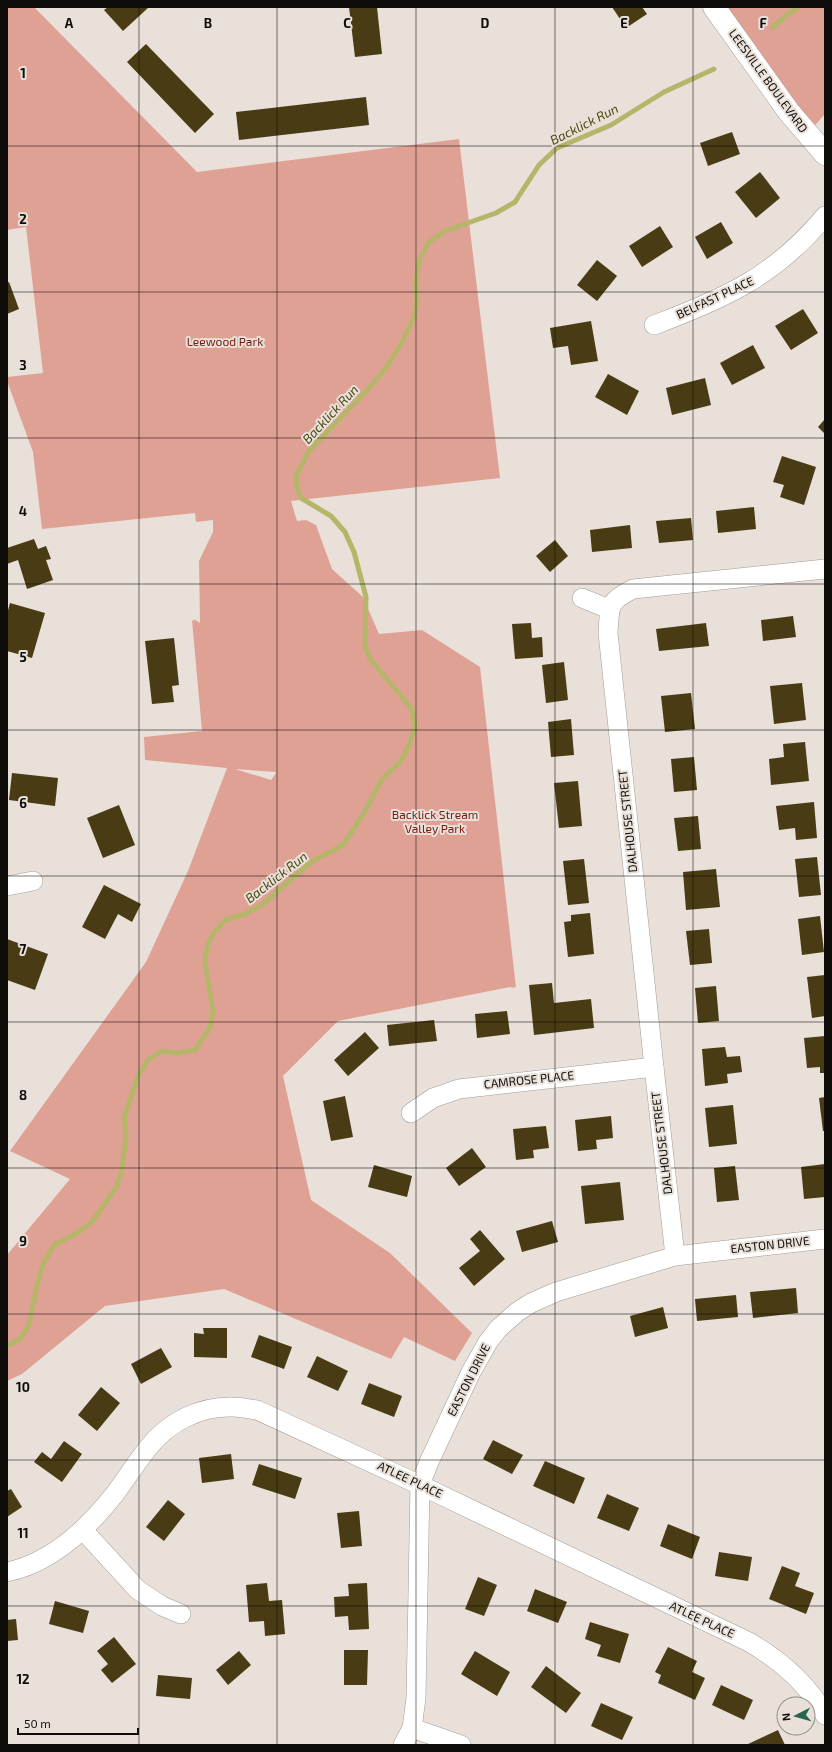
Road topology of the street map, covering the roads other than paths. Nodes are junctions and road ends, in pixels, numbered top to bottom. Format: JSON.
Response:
{"nodes":[{"id":1,"x":714,"y":7,"type":"edge"},
{"id":2,"x":825,"y":154,"type":"edge"},
{"id":3,"x":825,"y":216,"type":"edge"},
{"id":4,"x":654,"y":325,"type":"dead end"},
{"id":5,"x":825,"y":568,"type":"edge"},
{"id":6,"x":582,"y":598,"type":"dead end"},
{"id":7,"x":609,"y":609,"type":"junction"},
{"id":8,"x":33,"y":881,"type":"dead end"},
{"id":9,"x":7,"y":886,"type":"edge"},
{"id":10,"x":654,"y":1067,"type":"junction"},
{"id":11,"x":411,"y":1113,"type":"dead end"},
{"id":12,"x":825,"y":1239,"type":"edge"},
{"id":13,"x":675,"y":1256,"type":"junction"},
{"id":14,"x":420,"y":1485,"type":"junction"},
{"id":15,"x":83,"y":1530,"type":"junction"},
{"id":16,"x":7,"y":1572,"type":"edge"},
{"id":17,"x":181,"y":1614,"type":"dead end"},
{"id":18,"x":825,"y":1715,"type":"edge"},
{"id":19,"x":412,"y":1728,"type":"junction"},
{"id":20,"x":403,"y":1745,"type":"edge"},
{"id":21,"x":461,"y":1745,"type":"edge"}],
"edges":[{"from":1,"to":2,"type":"street","name":"LEESVILLE BOULEVARD"},
{"from":3,"to":4,"type":"street","name":"BELFAST PLACE"},
{"from":5,"to":7,"type":"street"},
{"from":6,"to":7,"type":"street"},
{"from":7,"to":10,"type":"street","name":"DALHOUSE STREET"},
{"from":8,"to":9,"type":"street"},
{"from":10,"to":11,"type":"street","name":"CAMROSE PLACE"},
{"from":10,"to":13,"type":"street","name":"DALHOUSE STREET"},
{"from":12,"to":13,"type":"street","name":"EASTON DRIVE"},
{"from":13,"to":14,"type":"street","name":"EASTON DRIVE"},
{"from":14,"to":15,"type":"street","name":"ATLEE PLACE"},
{"from":14,"to":18,"type":"street","name":"ATLEE PLACE"},
{"from":14,"to":19,"type":"street","name":"EASTON DRIVE"},
{"from":15,"to":16,"type":"street","name":"ATLEE PLACE"},
{"from":15,"to":17,"type":"street"},
{"from":19,"to":20,"type":"street","name":"EASTON DRIVE"},
{"from":19,"to":21,"type":"street"}]}
